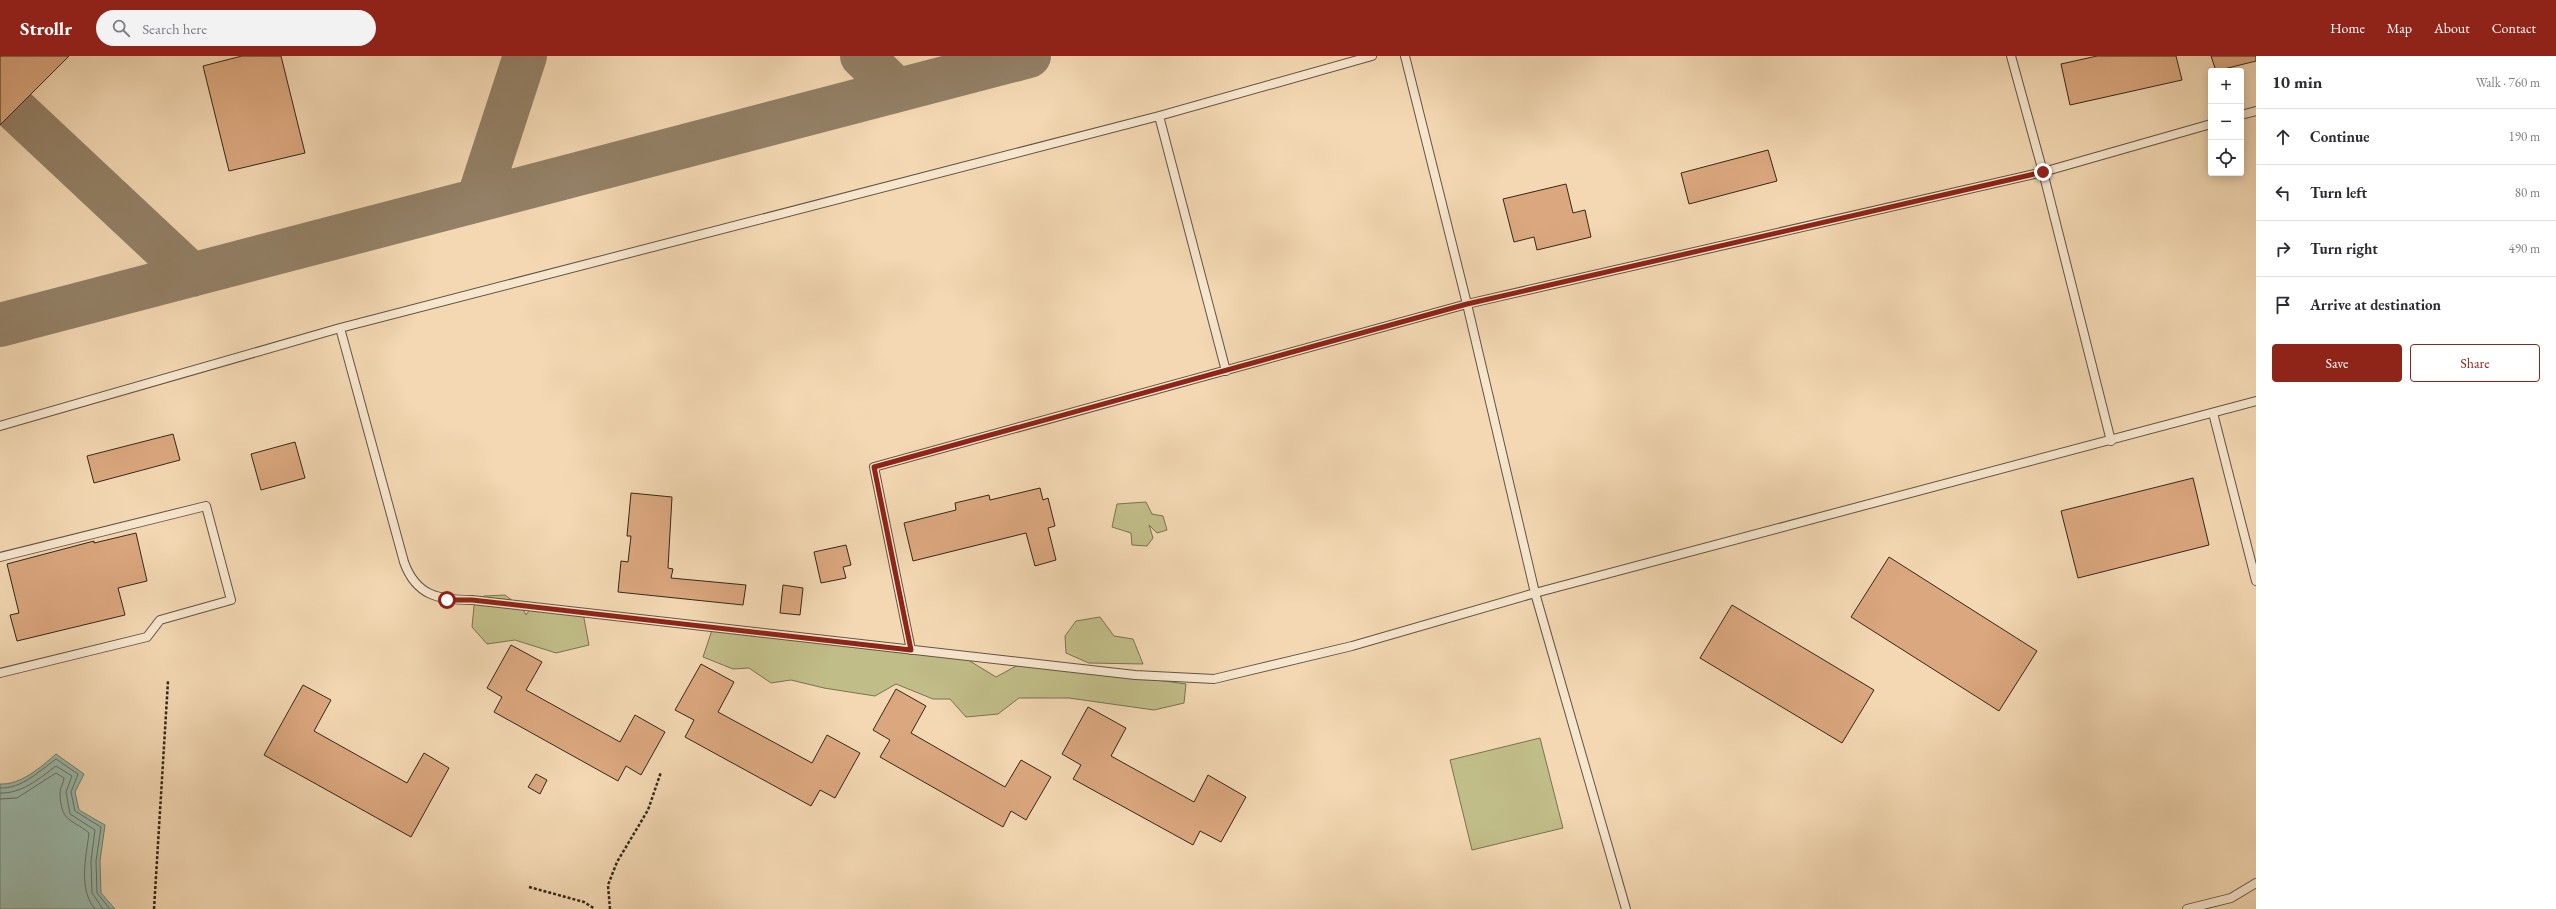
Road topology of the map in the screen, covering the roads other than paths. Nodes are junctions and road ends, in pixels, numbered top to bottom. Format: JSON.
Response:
{"nodes":[{"id":1,"x":1372,"y":56,"type":"edge"},
{"id":2,"x":1404,"y":56,"type":"edge"},
{"id":3,"x":2010,"y":56,"type":"edge"},
{"id":4,"x":2256,"y":111,"type":"edge"},
{"id":5,"x":2244,"y":115,"type":"edge"},
{"id":6,"x":1159,"y":116,"type":"junction"},
{"id":7,"x":2208,"y":125,"type":"edge"},
{"id":8,"x":2043,"y":172,"type":"junction"},
{"id":9,"x":1467,"y":304,"type":"junction"},
{"id":10,"x":340,"y":328,"type":"junction"},
{"id":11,"x":1226,"y":371,"type":"junction"},
{"id":12,"x":2256,"y":401,"type":"edge"},
{"id":13,"x":2214,"y":413,"type":"junction"},
{"id":14,"x":0,"y":426,"type":"edge"},
{"id":15,"x":2111,"y":441,"type":"junction"},
{"id":16,"x":0,"y":557,"type":"edge"},
{"id":17,"x":2256,"y":581,"type":"edge"},
{"id":18,"x":1535,"y":593,"type":"junction"},
{"id":19,"x":911,"y":650,"type":"junction"},
{"id":20,"x":0,"y":673,"type":"edge"},
{"id":21,"x":2256,"y":883,"type":"edge"},
{"id":22,"x":1626,"y":909,"type":"edge"},
{"id":23,"x":2187,"y":909,"type":"edge"}],
"edges":[{"from":1,"to":6,"type":"lane"},
{"from":2,"to":9,"type":"lane"},
{"from":3,"to":8,"type":"lane"},
{"from":4,"to":5,"type":"lane"},
{"from":6,"to":10,"type":"lane"},
{"from":6,"to":11,"type":"lane"},
{"from":7,"to":8,"type":"lane"},
{"from":8,"to":9,"type":"lane"},
{"from":8,"to":15,"type":"lane"},
{"from":9,"to":11,"type":"lane"},
{"from":9,"to":18,"type":"lane"},
{"from":10,"to":14,"type":"lane"},
{"from":10,"to":19,"type":"lane"},
{"from":11,"to":19,"type":"lane"},
{"from":12,"to":13,"type":"lane"},
{"from":13,"to":15,"type":"lane"},
{"from":13,"to":17,"type":"lane"},
{"from":15,"to":18,"type":"lane"},
{"from":16,"to":20,"type":"lane"},
{"from":18,"to":19,"type":"lane"},
{"from":18,"to":22,"type":"lane"},
{"from":21,"to":23,"type":"lane"}]}
